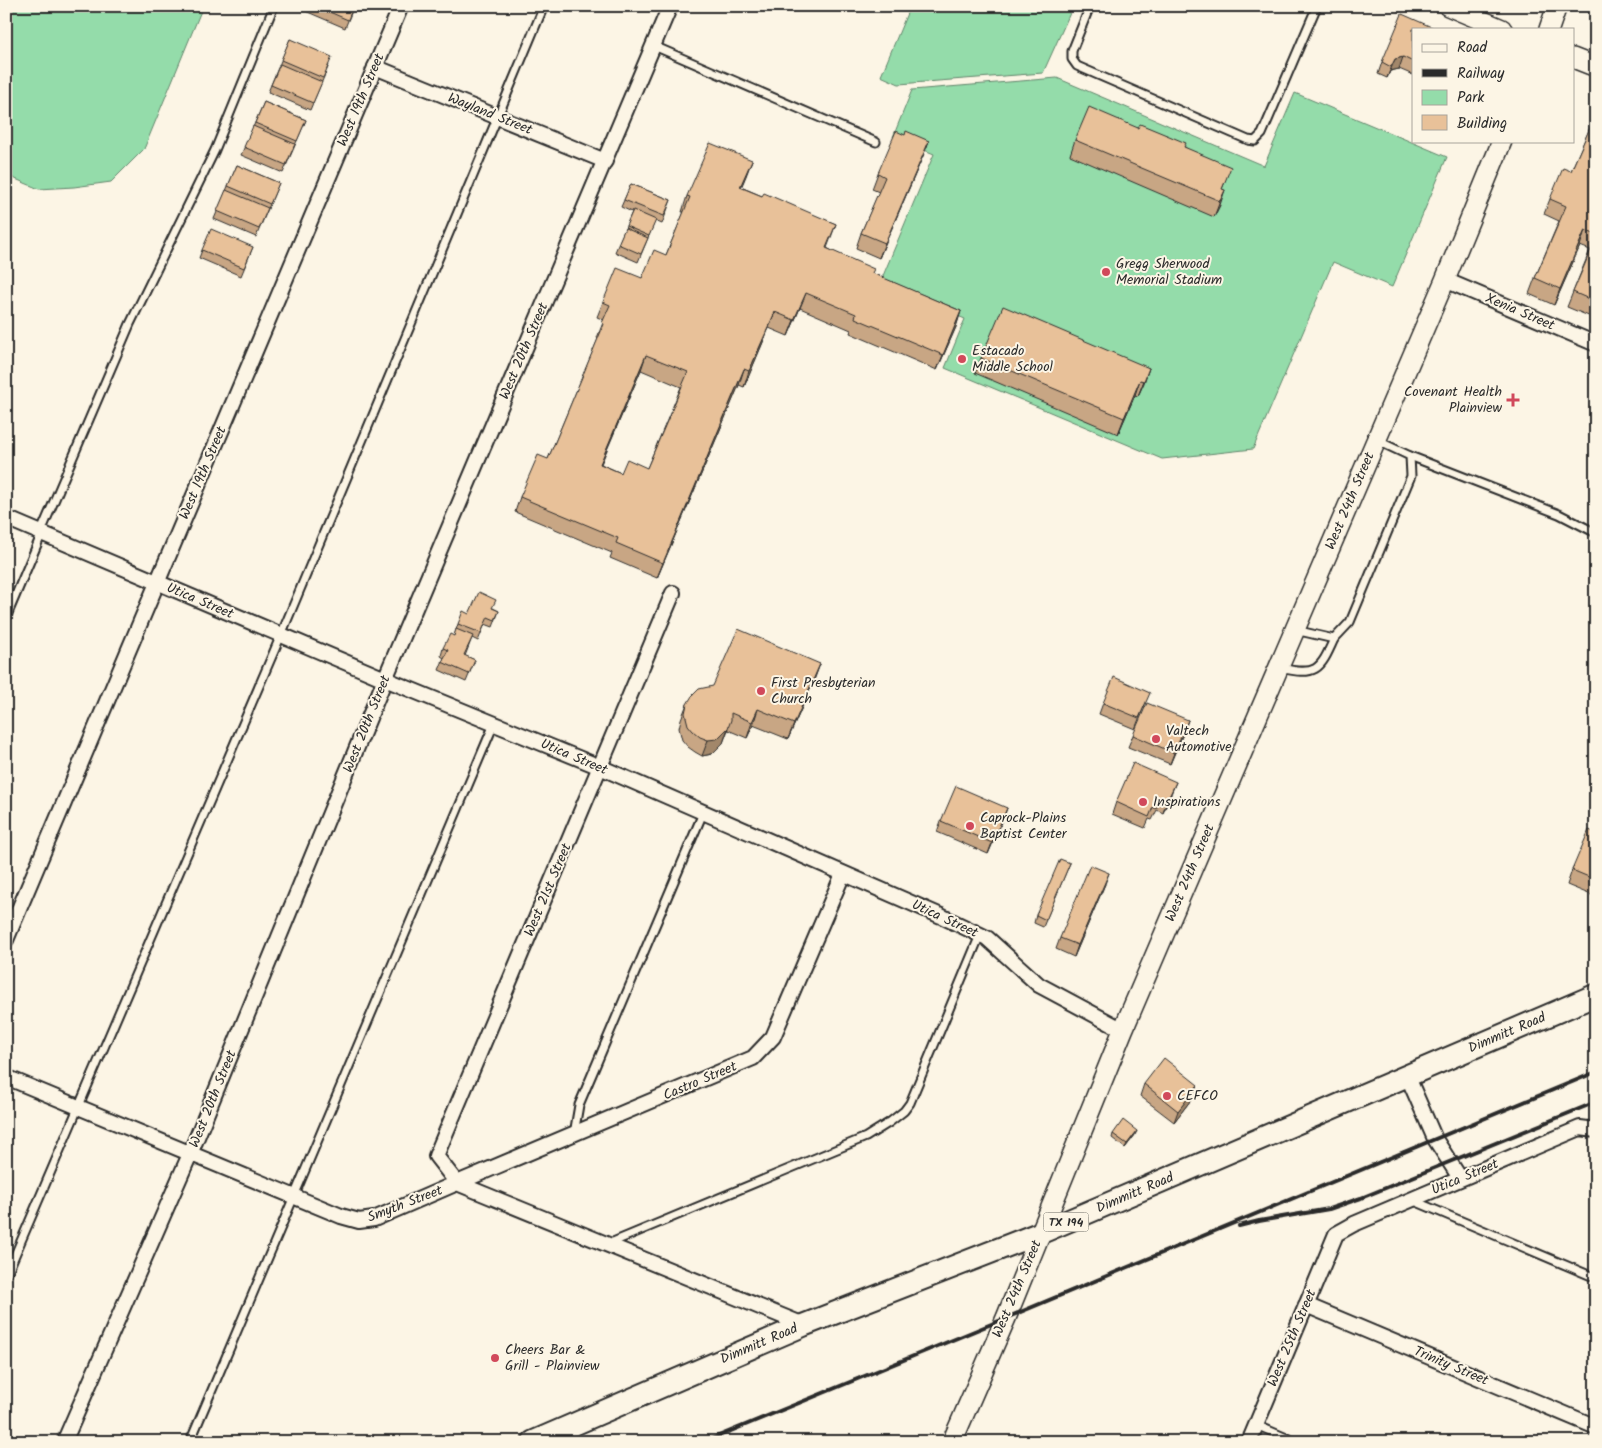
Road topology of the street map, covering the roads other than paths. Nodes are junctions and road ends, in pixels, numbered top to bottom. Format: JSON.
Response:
{"nodes":[{"id":1,"x":274,"y":6,"type":"edge"},
{"id":2,"x":401,"y":6,"type":"edge"},
{"id":3,"x":544,"y":6,"type":"edge"},
{"id":4,"x":670,"y":6,"type":"edge"},
{"id":5,"x":1090,"y":6,"type":"edge"},
{"id":6,"x":1317,"y":6,"type":"edge"},
{"id":7,"x":1448,"y":6,"type":"edge"},
{"id":8,"x":1557,"y":6,"type":"edge"},
{"id":9,"x":1500,"y":28,"type":"edge"},
{"id":10,"x":1549,"y":28,"type":"edge"},
{"id":11,"x":654,"y":46,"type":"junction"},
{"id":12,"x":1574,"y":58,"type":"edge"},
{"id":13,"x":375,"y":67,"type":"junction"},
{"id":14,"x":1596,"y":67,"type":"edge"},
{"id":15,"x":498,"y":117,"type":"junction"},
{"id":16,"x":876,"y":142,"type":"dead end"},
{"id":17,"x":1502,"y":142,"type":"edge"},
{"id":18,"x":605,"y":162,"type":"junction"},
{"id":19,"x":1445,"y":280,"type":"junction"},
{"id":20,"x":1596,"y":344,"type":"edge"},
{"id":21,"x":1376,"y":440,"type":"junction"},
{"id":22,"x":1410,"y":456,"type":"junction"},
{"id":23,"x":6,"y":518,"type":"edge"},
{"id":24,"x":42,"y":533,"type":"junction"},
{"id":25,"x":1596,"y":533,"type":"edge"},
{"id":26,"x":157,"y":582,"type":"junction"},
{"id":27,"x":674,"y":593,"type":"dead end"},
{"id":28,"x":6,"y":618,"type":"edge"},
{"id":29,"x":1294,"y":630,"type":"junction"},
{"id":30,"x":281,"y":635,"type":"junction"},
{"id":31,"x":1334,"y":639,"type":"junction"},
{"id":32,"x":1278,"y":667,"type":"junction"},
{"id":33,"x":385,"y":679,"type":"junction"},
{"id":34,"x":494,"y":724,"type":"junction"},
{"id":35,"x":600,"y":767,"type":"junction"},
{"id":36,"x":703,"y":813,"type":"junction"},
{"id":37,"x":843,"y":874,"type":"junction"},
{"id":38,"x":980,"y":935,"type":"junction"},
{"id":39,"x":6,"y":940,"type":"edge"},
{"id":40,"x":1596,"y":995,"type":"edge"},
{"id":41,"x":1123,"y":1030,"type":"junction"},
{"id":42,"x":1407,"y":1075,"type":"junction"},
{"id":43,"x":6,"y":1077,"type":"edge"},
{"id":44,"x":78,"y":1107,"type":"junction"},
{"id":45,"x":1596,"y":1130,"type":"edge"},
{"id":46,"x":574,"y":1134,"type":"junction"},
{"id":47,"x":190,"y":1154,"type":"junction"},
{"id":48,"x":1460,"y":1178,"type":"junction"},
{"id":49,"x":457,"y":1183,"type":"junction"},
{"id":50,"x":294,"y":1196,"type":"junction"},
{"id":51,"x":1412,"y":1199,"type":"junction"},
{"id":52,"x":1040,"y":1233,"type":"junction"},
{"id":53,"x":1336,"y":1234,"type":"joint"},
{"id":54,"x":608,"y":1245,"type":"junction"},
{"id":55,"x":6,"y":1276,"type":"edge"},
{"id":56,"x":1596,"y":1278,"type":"edge"},
{"id":57,"x":1306,"y":1305,"type":"junction"},
{"id":58,"x":804,"y":1325,"type":"junction"},
{"id":59,"x":1256,"y":1425,"type":"junction"},
{"id":60,"x":1596,"y":1427,"type":"edge"},
{"id":61,"x":64,"y":1442,"type":"edge"},
{"id":62,"x":190,"y":1442,"type":"edge"},
{"id":63,"x":533,"y":1442,"type":"edge"},
{"id":64,"x":952,"y":1442,"type":"edge"},
{"id":65,"x":1249,"y":1442,"type":"edge"},
{"id":66,"x":1296,"y":1442,"type":"edge"}],
"edges":[{"from":1,"to":24,"type":"lane"},
{"from":2,"to":13,"type":"street","name":"West 19th Street"},
{"from":3,"to":15,"type":"lane"},
{"from":4,"to":11,"type":"street","name":"West 20th Street"},
{"from":5,"to":6,"type":"lane"},
{"from":7,"to":9,"type":"main road"},
{"from":8,"to":10,"type":"main road"},
{"from":11,"to":16,"type":"lane"},
{"from":11,"to":18,"type":"street","name":"West 20th Street"},
{"from":12,"to":14,"type":"main road"},
{"from":13,"to":15,"type":"street","name":"Wayland Street"},
{"from":13,"to":26,"type":"street","name":"West 19th Street"},
{"from":15,"to":18,"type":"street","name":"Wayland Street"},
{"from":15,"to":30,"type":"lane"},
{"from":17,"to":19,"type":"main road","name":"West 24th Street"},
{"from":18,"to":33,"type":"street","name":"West 20th Street"},
{"from":19,"to":20,"type":"street","name":"Xenia Street"},
{"from":19,"to":21,"type":"main road","name":"West 24th Street"},
{"from":21,"to":22,"type":"lane"},
{"from":21,"to":29,"type":"main road","name":"West 24th Street"},
{"from":22,"to":25,"type":"lane"},
{"from":22,"to":31,"type":"lane"},
{"from":23,"to":24,"type":"street","name":"Utica Street"},
{"from":24,"to":26,"type":"street","name":"Utica Street"},
{"from":24,"to":28,"type":"lane"},
{"from":26,"to":30,"type":"street","name":"Utica Street"},
{"from":26,"to":39,"type":"street","name":"West 19th Street"},
{"from":27,"to":35,"type":"street","name":"West 21st Street"},
{"from":29,"to":31,"type":"lane"},
{"from":29,"to":32,"type":"main road","name":"West 24th Street"},
{"from":30,"to":33,"type":"street","name":"Utica Street"},
{"from":30,"to":44,"type":"lane"},
{"from":31,"to":32,"type":"lane"},
{"from":32,"to":41,"type":"main road","name":"West 24th Street"},
{"from":33,"to":34,"type":"street","name":"Utica Street"},
{"from":33,"to":47,"type":"street","name":"West 20th Street"},
{"from":34,"to":35,"type":"street","name":"Utica Street"},
{"from":34,"to":50,"type":"lane"},
{"from":35,"to":36,"type":"street","name":"Utica Street"},
{"from":35,"to":49,"type":"street","name":"West 21st Street"},
{"from":36,"to":37,"type":"street","name":"Utica Street"},
{"from":36,"to":46,"type":"lane"},
{"from":37,"to":38,"type":"street","name":"Utica Street"},
{"from":37,"to":46,"type":"street","name":"Castro Street"},
{"from":38,"to":41,"type":"street","name":"Utica Street"},
{"from":38,"to":54,"type":"lane"},
{"from":40,"to":42,"type":"main road","name":"Dimmitt Road","number":"TX 194"},
{"from":41,"to":52,"type":"main road","name":"West 24th Street"},
{"from":42,"to":48,"type":"street"},
{"from":42,"to":52,"type":"main road","name":"Dimmitt Road","number":"TX 194"},
{"from":43,"to":44,"type":"street","name":"Smyth Street"},
{"from":44,"to":47,"type":"street","name":"Smyth Street"},
{"from":44,"to":55,"type":"lane"},
{"from":45,"to":48,"type":"street","name":"Utica Street"},
{"from":46,"to":49,"type":"street","name":"Castro Street"},
{"from":47,"to":50,"type":"street","name":"Smyth Street"},
{"from":47,"to":61,"type":"street","name":"West 20th Street"},
{"from":48,"to":51,"type":"street","name":"Utica Street"},
{"from":49,"to":50,"type":"street","name":"Smyth Street"},
{"from":49,"to":54,"type":"street","name":"Smyth Street"},
{"from":50,"to":62,"type":"lane"},
{"from":51,"to":53,"type":"street","name":"Utica Street"},
{"from":51,"to":56,"type":"lane"},
{"from":52,"to":58,"type":"main road","name":"Dimmitt Road","number":"TX 194"},
{"from":52,"to":64,"type":"main road","name":"West 24th Street"},
{"from":53,"to":57,"type":"street","name":"West 25th Street"},
{"from":54,"to":58,"type":"street","name":"Smyth Street"},
{"from":57,"to":59,"type":"street","name":"West 25th Street"},
{"from":57,"to":60,"type":"street","name":"Trinity Street"},
{"from":58,"to":63,"type":"main road","name":"Dimmitt Road","number":"TX 194"},
{"from":59,"to":65,"type":"street","name":"West 25th Street"},
{"from":59,"to":66,"type":"lane"}]}
